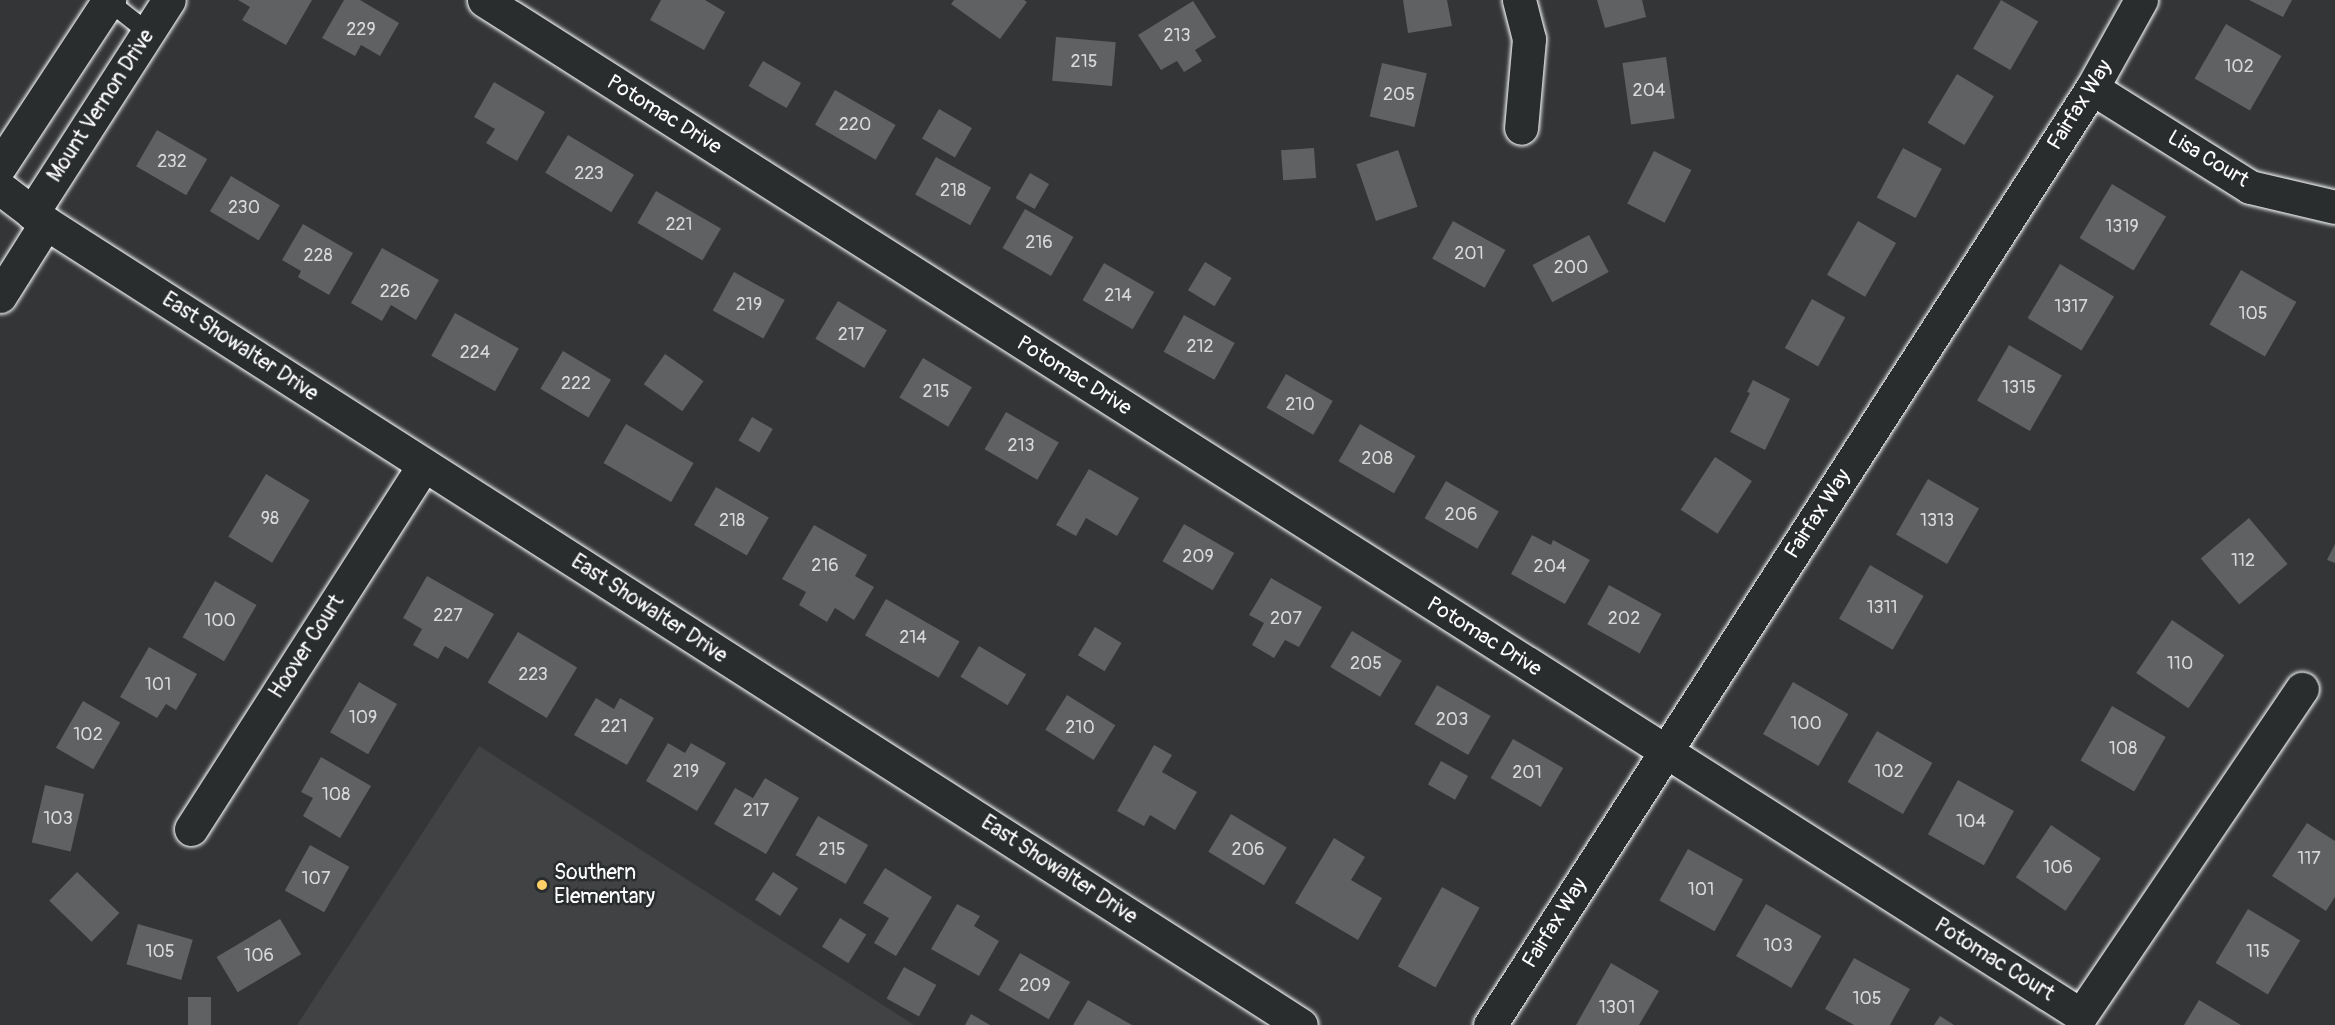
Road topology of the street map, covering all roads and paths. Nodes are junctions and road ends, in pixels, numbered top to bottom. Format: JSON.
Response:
{"nodes":[{"id":1,"x":108,"y":0,"type":"edge"},
{"id":2,"x":170,"y":0,"type":"edge"},
{"id":3,"x":484,"y":0,"type":"edge"},
{"id":4,"x":1519,"y":0,"type":"edge"},
{"id":5,"x":2141,"y":0,"type":"edge"},
{"id":6,"x":149,"y":33,"type":"junction"},
{"id":7,"x":2092,"y":88,"type":"junction"},
{"id":8,"x":1521,"y":128,"type":"dead end"},
{"id":9,"x":0,"y":166,"type":"edge"},
{"id":10,"x":0,"y":188,"type":"edge"},
{"id":11,"x":2335,"y":207,"type":"edge"},
{"id":12,"x":39,"y":218,"type":"junction"},
{"id":13,"x":0,"y":296,"type":"edge"},
{"id":14,"x":424,"y":465,"type":"junction"},
{"id":15,"x":2302,"y":689,"type":"dead end"},
{"id":16,"x":1665,"y":751,"type":"junction"},
{"id":17,"x":191,"y":829,"type":"dead end"},
{"id":18,"x":1301,"y":1025,"type":"edge"},
{"id":19,"x":1490,"y":1025,"type":"edge"}],
"edges":[{"from":1,"to":6,"type":"lane"},
{"from":1,"to":9,"type":"street"},
{"from":2,"to":6,"type":"street","name":"Mount Vernon Drive"},
{"from":3,"to":16,"type":"street","name":"Potomac Drive"},
{"from":4,"to":8,"type":"street"},
{"from":5,"to":7,"type":"street","name":"Fairfax Way"},
{"from":6,"to":12,"type":"street","name":"Mount Vernon Drive"},
{"from":7,"to":11,"type":"street","name":"Lisa Court"},
{"from":7,"to":16,"type":"street","name":"Fairfax Way"},
{"from":10,"to":12,"type":"street","name":"East Showalter Drive"},
{"from":12,"to":13,"type":"street","name":"Mount Vernon Drive"},
{"from":12,"to":14,"type":"street","name":"East Showalter Drive"},
{"from":14,"to":17,"type":"street","name":"Hoover Court"},
{"from":14,"to":18,"type":"street","name":"East Showalter Drive"},
{"from":15,"to":16,"type":"street","name":"Potomac Court"},
{"from":16,"to":19,"type":"street","name":"Fairfax Way"}]}
